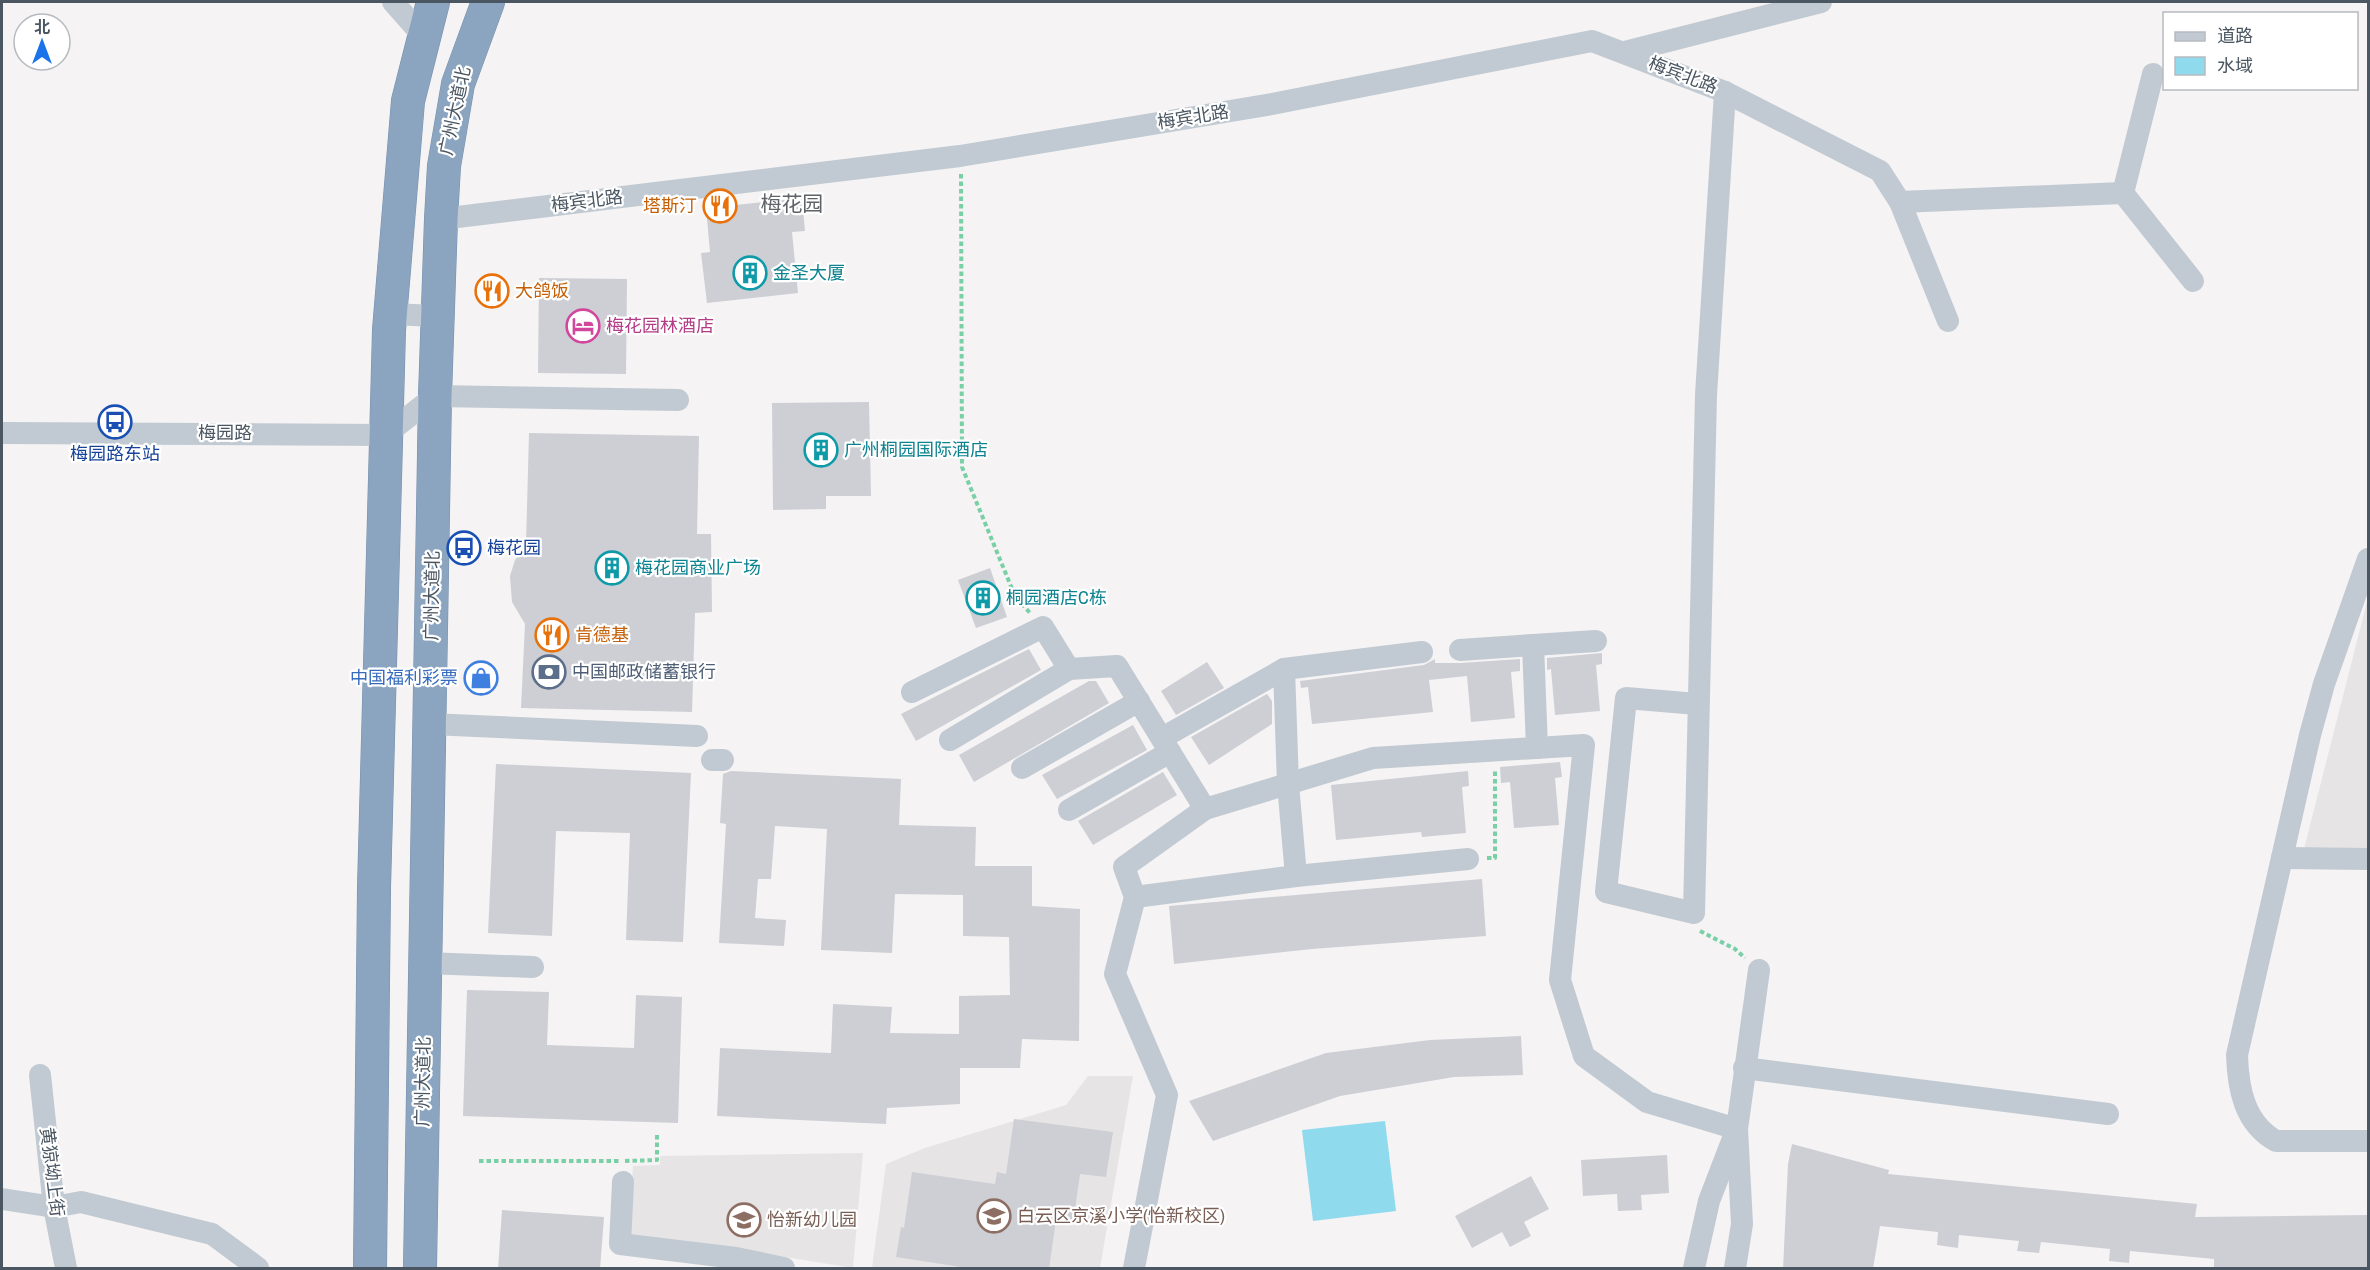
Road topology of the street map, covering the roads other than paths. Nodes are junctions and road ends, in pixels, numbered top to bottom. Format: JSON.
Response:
{"nodes":[{"id":1,"x":393,"y":2,"type":"edge"},
{"id":2,"x":433,"y":2,"type":"edge"},
{"id":3,"x":488,"y":2,"type":"edge"},
{"id":4,"x":1821,"y":2,"type":"edge"},
{"id":5,"x":423,"y":36,"type":"junction"},
{"id":6,"x":1625,"y":52,"type":"junction"},
{"id":7,"x":2153,"y":74,"type":"dead end"},
{"id":8,"x":1725,"y":92,"type":"junction"},
{"id":9,"x":2123,"y":193,"type":"junction"},
{"id":10,"x":1900,"y":202,"type":"junction"},
{"id":11,"x":441,"y":219,"type":"junction"},
{"id":12,"x":2193,"y":281,"type":"dead end"},
{"id":13,"x":390,"y":314,"type":"junction"},
{"id":14,"x":437,"y":316,"type":"junction"},
{"id":15,"x":1948,"y":321,"type":"dead end"},
{"id":16,"x":435,"y":396,"type":"junction"},
{"id":17,"x":678,"y":400,"type":"dead end"},
{"id":18,"x":2,"y":433,"type":"edge"},
{"id":19,"x":385,"y":435,"type":"junction"},
{"id":20,"x":2368,"y":559,"type":"edge"},
{"id":21,"x":1596,"y":641,"type":"dead end"},
{"id":22,"x":1533,"y":645,"type":"junction"},
{"id":23,"x":1460,"y":650,"type":"dead end"},
{"id":24,"x":1422,"y":652,"type":"dead end"},
{"id":25,"x":1069,"y":669,"type":"junction"},
{"id":26,"x":1284,"y":669,"type":"junction"},
{"id":27,"x":912,"y":692,"type":"dead end"},
{"id":28,"x":1139,"y":701,"type":"junction"},
{"id":29,"x":1697,"y":704,"type":"junction"},
{"id":30,"x":430,"y":724,"type":"junction"},
{"id":31,"x":697,"y":736,"type":"dead end"},
{"id":32,"x":950,"y":740,"type":"dead end"},
{"id":33,"x":1166,"y":745,"type":"junction"},
{"id":34,"x":1537,"y":748,"type":"junction"},
{"id":35,"x":1022,"y":768,"type":"dead end"},
{"id":36,"x":1288,"y":784,"type":"junction"},
{"id":37,"x":1205,"y":809,"type":"junction"},
{"id":38,"x":1069,"y":810,"type":"dead end"},
{"id":39,"x":2282,"y":858,"type":"junction"},
{"id":40,"x":1468,"y":859,"type":"dead end"},
{"id":41,"x":2368,"y":859,"type":"edge"},
{"id":42,"x":1296,"y":876,"type":"junction"},
{"id":43,"x":1135,"y":897,"type":"junction"},
{"id":44,"x":426,"y":963,"type":"junction"},
{"id":45,"x":533,"y":966,"type":"dead end"},
{"id":46,"x":1759,"y":970,"type":"road end"},
{"id":47,"x":1744,"y":1068,"type":"junction"},
{"id":48,"x":40,"y":1075,"type":"dead end"},
{"id":49,"x":2108,"y":1114,"type":"dead end"},
{"id":50,"x":1737,"y":1129,"type":"junction"},
{"id":51,"x":2368,"y":1141,"type":"edge"},
{"id":52,"x":624,"y":1171,"type":"road end"},
{"id":53,"x":2,"y":1199,"type":"edge"},
{"id":54,"x":54,"y":1207,"type":"junction"},
{"id":55,"x":66,"y":1269,"type":"edge"},
{"id":56,"x":258,"y":1269,"type":"edge"},
{"id":57,"x":370,"y":1269,"type":"edge"},
{"id":58,"x":420,"y":1269,"type":"edge"},
{"id":59,"x":784,"y":1269,"type":"edge"},
{"id":60,"x":1134,"y":1269,"type":"edge"},
{"id":61,"x":1694,"y":1269,"type":"edge"},
{"id":62,"x":1735,"y":1269,"type":"edge"}],
"edges":[{"from":1,"to":5,"type":"street"},
{"from":2,"to":5,"type":"highway"},
{"from":3,"to":11,"type":"highway","name":"广州大道北"},
{"from":4,"to":6,"type":"street"},
{"from":5,"to":13,"type":"highway"},
{"from":6,"to":8,"type":"street","name":"梅宾北路"},
{"from":6,"to":11,"type":"street","name":"梅宾北路"},
{"from":7,"to":9,"type":"street"},
{"from":8,"to":10,"type":"street","name":"梅宾北路"},
{"from":8,"to":29,"type":"street"},
{"from":9,"to":10,"type":"street"},
{"from":9,"to":12,"type":"street"},
{"from":10,"to":15,"type":"street","name":"梅宾北路"},
{"from":11,"to":14,"type":"highway","name":"广州大道北"},
{"from":13,"to":14,"type":"street"},
{"from":13,"to":19,"type":"highway"},
{"from":14,"to":16,"type":"highway","name":"广州大道北"},
{"from":16,"to":17,"type":"street"},
{"from":16,"to":19,"type":"street"},
{"from":16,"to":30,"type":"highway","name":"广州大道北"},
{"from":18,"to":19,"type":"street","name":"梅园路"},
{"from":19,"to":57,"type":"highway"},
{"from":20,"to":39,"type":"street"},
{"from":21,"to":22,"type":"street"},
{"from":22,"to":23,"type":"street"},
{"from":22,"to":34,"type":"street"},
{"from":24,"to":26,"type":"street"},
{"from":25,"to":27,"type":"street"},
{"from":25,"to":28,"type":"street"},
{"from":25,"to":32,"type":"street"},
{"from":26,"to":33,"type":"street"},
{"from":26,"to":36,"type":"street"},
{"from":28,"to":33,"type":"street"},
{"from":28,"to":35,"type":"street"},
{"from":29,"to":29,"type":"street"},
{"from":30,"to":31,"type":"street"},
{"from":30,"to":44,"type":"highway","name":"广州大道北"},
{"from":33,"to":37,"type":"street"},
{"from":33,"to":38,"type":"street"},
{"from":34,"to":36,"type":"street"},
{"from":34,"to":50,"type":"street"},
{"from":36,"to":37,"type":"street"},
{"from":36,"to":42,"type":"street"},
{"from":37,"to":43,"type":"street"},
{"from":39,"to":41,"type":"street"},
{"from":39,"to":51,"type":"street"},
{"from":40,"to":42,"type":"street"},
{"from":42,"to":43,"type":"street"},
{"from":43,"to":60,"type":"street"},
{"from":44,"to":45,"type":"street"},
{"from":44,"to":58,"type":"highway","name":"广州大道北"},
{"from":46,"to":47,"type":"street"},
{"from":47,"to":49,"type":"street"},
{"from":47,"to":50,"type":"street"},
{"from":48,"to":54,"type":"street","name":"黄猄坳上街"},
{"from":50,"to":61,"type":"street"},
{"from":50,"to":62,"type":"street"},
{"from":52,"to":59,"type":"street"},
{"from":53,"to":54,"type":"street"},
{"from":54,"to":55,"type":"street","name":"黄猄坳上街"},
{"from":54,"to":56,"type":"street"}]}
